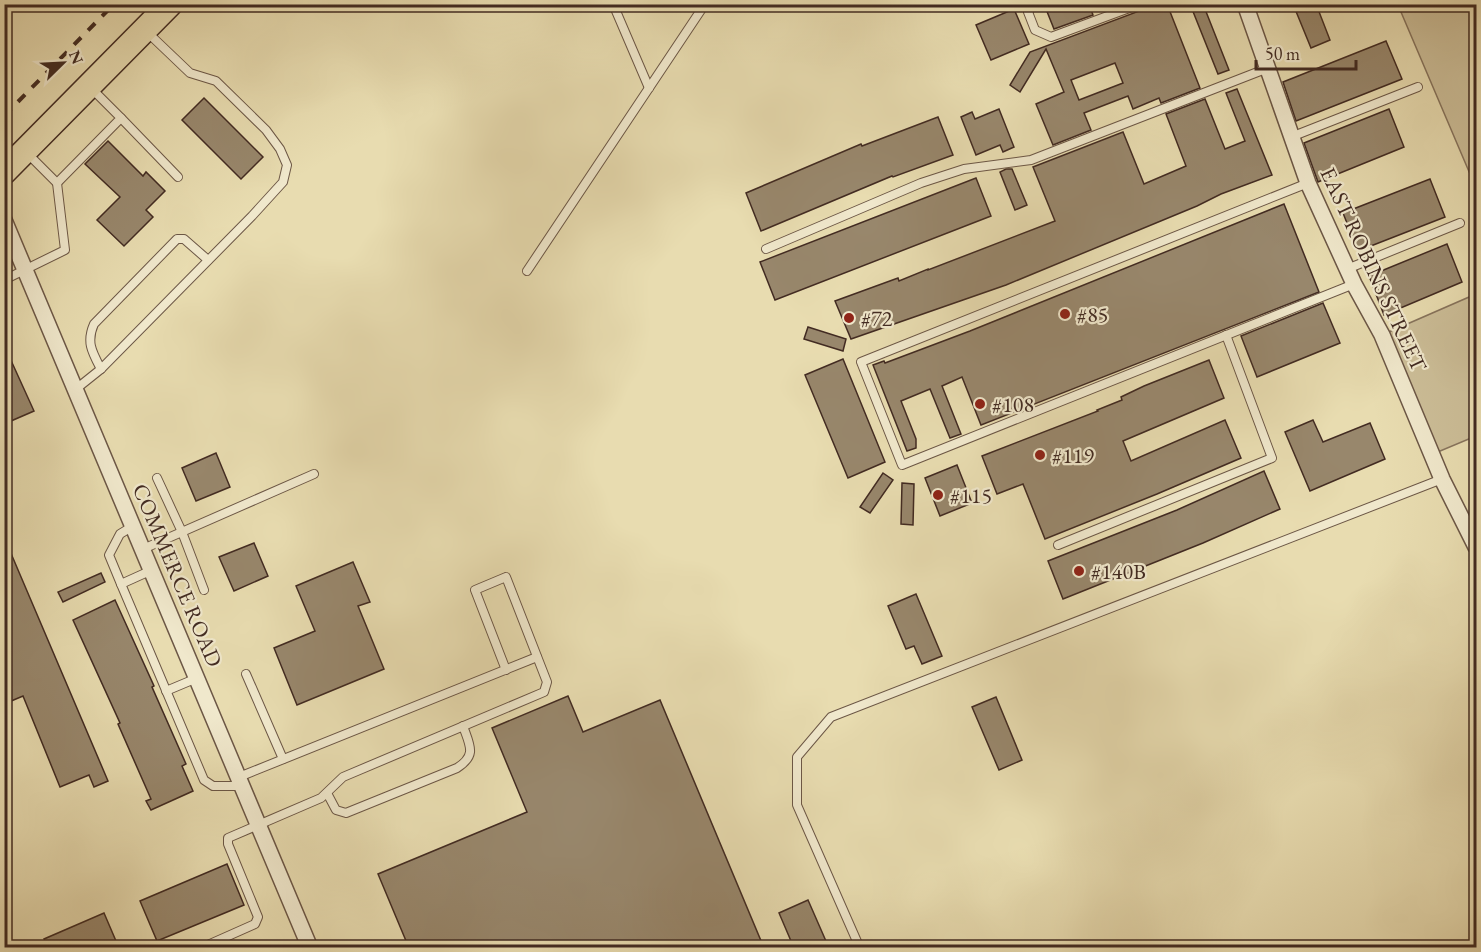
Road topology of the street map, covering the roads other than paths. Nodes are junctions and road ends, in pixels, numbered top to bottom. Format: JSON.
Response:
{"nodes":[{"id":1,"x":170,"y":4,"type":"edge"},
{"id":2,"x":613,"y":4,"type":"edge"},
{"id":3,"x":705,"y":4,"type":"edge"},
{"id":4,"x":1034,"y":4,"type":"edge"},
{"id":5,"x":1140,"y":4,"type":"edge"},
{"id":6,"x":1245,"y":4,"type":"edge"},
{"id":7,"x":145,"y":30,"type":"junction"},
{"id":8,"x":1268,"y":68,"type":"junction"},
{"id":9,"x":90,"y":87,"type":"junction"},
{"id":10,"x":1418,"y":87,"type":"dead end"},
{"id":11,"x":649,"y":88,"type":"junction"},
{"id":12,"x":121,"y":118,"type":"junction"},
{"id":13,"x":1292,"y":137,"type":"junction"},
{"id":14,"x":25,"y":152,"type":"junction"},
{"id":15,"x":4,"y":172,"type":"edge"},
{"id":16,"x":178,"y":177,"type":"dead end"},
{"id":17,"x":57,"y":183,"type":"junction"},
{"id":18,"x":1308,"y":183,"type":"junction"},
{"id":19,"x":4,"y":220,"type":"edge"},
{"id":20,"x":1460,"y":223,"type":"dead end"},
{"id":21,"x":766,"y":249,"type":"dead end"},
{"id":22,"x":208,"y":260,"type":"junction"},
{"id":23,"x":25,"y":268,"type":"junction"},
{"id":24,"x":1347,"y":269,"type":"junction"},
{"id":25,"x":527,"y":271,"type":"dead end"},
{"id":26,"x":4,"y":280,"type":"edge"},
{"id":27,"x":1354,"y":284,"type":"junction"},
{"id":28,"x":1226,"y":335,"type":"junction"},
{"id":29,"x":101,"y":369,"type":"junction"},
{"id":30,"x":76,"y":389,"type":"junction"},
{"id":31,"x":314,"y":474,"type":"dead end"},
{"id":32,"x":157,"y":478,"type":"dead end"},
{"id":33,"x":1442,"y":479,"type":"junction"},
{"id":34,"x":133,"y":526,"type":"junction"},
{"id":35,"x":182,"y":532,"type":"junction"},
{"id":36,"x":1058,"y":545,"type":"dead end"},
{"id":37,"x":1476,"y":547,"type":"edge"},
{"id":38,"x":143,"y":549,"type":"junction"},
{"id":39,"x":152,"y":570,"type":"junction"},
{"id":40,"x":121,"y":584,"type":"junction"},
{"id":41,"x":204,"y":590,"type":"dead end"},
{"id":42,"x":537,"y":657,"type":"junction"},
{"id":43,"x":506,"y":670,"type":"junction"},
{"id":44,"x":246,"y":674,"type":"dead end"},
{"id":45,"x":197,"y":678,"type":"junction"},
{"id":46,"x":166,"y":691,"type":"junction"},
{"id":47,"x":463,"y":726,"type":"junction"},
{"id":48,"x":283,"y":759,"type":"junction"},
{"id":49,"x":241,"y":782,"type":"junction"},
{"id":50,"x":327,"y":793,"type":"junction"},
{"id":51,"x":259,"y":825,"type":"junction"},
{"id":52,"x":859,"y":946,"type":"dead end"},
{"id":53,"x":201,"y":948,"type":"edge"},
{"id":54,"x":310,"y":948,"type":"edge"}],
"edges":[{"from":1,"to":7,"type":"main road"},
{"from":2,"to":11,"type":"lane"},
{"from":3,"to":11,"type":"lane"},
{"from":4,"to":5,"type":"lane"},
{"from":6,"to":8,"type":"street","name":"EAST ROBINS STREET"},
{"from":7,"to":9,"type":"main road"},
{"from":7,"to":22,"type":"lane"},
{"from":8,"to":13,"type":"street","name":"EAST ROBINS STREET"},
{"from":8,"to":21,"type":"lane"},
{"from":9,"to":12,"type":"lane"},
{"from":9,"to":14,"type":"main road"},
{"from":10,"to":13,"type":"lane"},
{"from":11,"to":25,"type":"lane"},
{"from":12,"to":16,"type":"lane"},
{"from":12,"to":17,"type":"lane"},
{"from":13,"to":18,"type":"street","name":"EAST ROBINS STREET"},
{"from":14,"to":15,"type":"main road"},
{"from":14,"to":17,"type":"lane"},
{"from":17,"to":23,"type":"lane"},
{"from":18,"to":24,"type":"street","name":"EAST ROBINS STREET"},
{"from":18,"to":28,"type":"lane"},
{"from":19,"to":23,"type":"street","name":"COMMERCE ROAD"},
{"from":20,"to":24,"type":"lane"},
{"from":22,"to":29,"type":"lane"},
{"from":22,"to":29,"type":"lane"},
{"from":23,"to":26,"type":"lane"},
{"from":23,"to":30,"type":"street","name":"COMMERCE ROAD"},
{"from":24,"to":27,"type":"street","name":"EAST ROBINS STREET"},
{"from":27,"to":28,"type":"lane"},
{"from":27,"to":33,"type":"street","name":"EAST ROBINS STREET"},
{"from":28,"to":36,"type":"lane"},
{"from":29,"to":30,"type":"lane"},
{"from":30,"to":34,"type":"street","name":"COMMERCE ROAD"},
{"from":31,"to":35,"type":"lane"},
{"from":32,"to":35,"type":"lane"},
{"from":33,"to":37,"type":"street","name":"EAST ROBINS STREET"},
{"from":33,"to":52,"type":"lane"},
{"from":34,"to":38,"type":"street","name":"COMMERCE ROAD"},
{"from":34,"to":40,"type":"lane"},
{"from":35,"to":38,"type":"lane"},
{"from":35,"to":41,"type":"lane"},
{"from":38,"to":39,"type":"street","name":"COMMERCE ROAD"},
{"from":39,"to":40,"type":"lane"},
{"from":39,"to":45,"type":"street","name":"COMMERCE ROAD"},
{"from":40,"to":46,"type":"lane"},
{"from":42,"to":43,"type":"lane"},
{"from":42,"to":43,"type":"lane"},
{"from":42,"to":47,"type":"lane"},
{"from":43,"to":48,"type":"lane"},
{"from":44,"to":48,"type":"lane"},
{"from":45,"to":46,"type":"lane"},
{"from":45,"to":49,"type":"street","name":"COMMERCE ROAD"},
{"from":46,"to":49,"type":"lane"},
{"from":47,"to":50,"type":"lane"},
{"from":47,"to":50,"type":"lane"},
{"from":48,"to":49,"type":"lane"},
{"from":49,"to":51,"type":"street","name":"COMMERCE ROAD"},
{"from":50,"to":51,"type":"lane"},
{"from":51,"to":53,"type":"lane"},
{"from":51,"to":54,"type":"street","name":"COMMERCE ROAD"}]}
